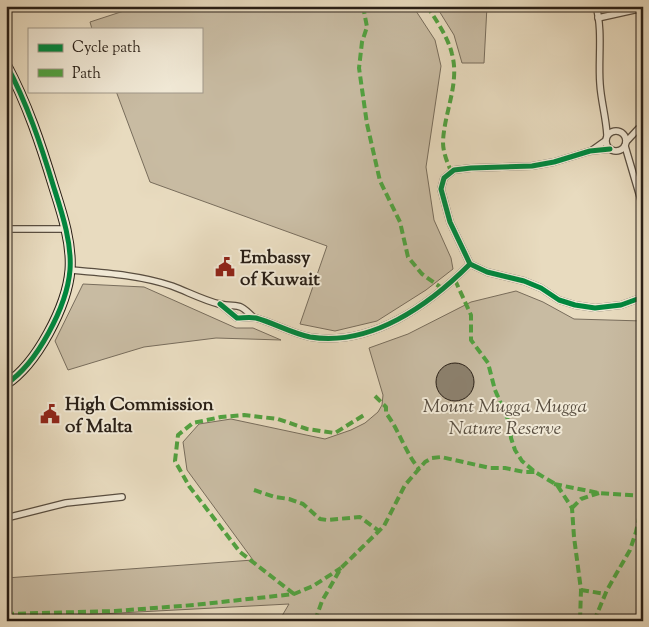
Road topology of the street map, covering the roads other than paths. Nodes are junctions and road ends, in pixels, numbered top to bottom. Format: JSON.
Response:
{"nodes":[{"id":1,"x":596,"y":6,"type":"edge"},
{"id":2,"x":643,"y":8,"type":"edge"},
{"id":3,"x":598,"y":18,"type":"junction"},
{"id":4,"x":6,"y":64,"type":"edge"},
{"id":5,"x":606,"y":118,"type":"junction"},
{"id":6,"x":640,"y":127,"type":"edge"},
{"id":7,"x":619,"y":131,"type":"junction"},
{"id":8,"x":606,"y":138,"type":"junction"},
{"id":9,"x":626,"y":144,"type":"junction"},
{"id":10,"x":613,"y":150,"type":"junction"},
{"id":11,"x":590,"y":151,"type":"junction"},
{"id":12,"x":628,"y":160,"type":"junction"},
{"id":13,"x":643,"y":207,"type":"edge"},
{"id":14,"x":65,"y":229,"type":"junction"},
{"id":15,"x":6,"y":230,"type":"edge"},
{"id":16,"x":470,"y":264,"type":"junction"},
{"id":17,"x":70,"y":270,"type":"junction"},
{"id":18,"x":643,"y":298,"type":"edge"},
{"id":19,"x":220,"y":304,"type":"junction"},
{"id":20,"x":253,"y":318,"type":"junction"},
{"id":21,"x":6,"y":384,"type":"edge"},
{"id":22,"x":122,"y":497,"type":"dead end"},
{"id":23,"x":6,"y":518,"type":"edge"}],
"edges":[{"from":1,"to":3,"type":"street"},
{"from":2,"to":3,"type":"street"},
{"from":3,"to":5,"type":"street"},
{"from":4,"to":14,"type":"street"},
{"from":5,"to":7,"type":"street"},
{"from":5,"to":8,"type":"street"},
{"from":6,"to":7,"type":"street"},
{"from":6,"to":9,"type":"street"},
{"from":7,"to":8,"type":"street"},
{"from":7,"to":9,"type":"street"},
{"from":8,"to":10,"type":"street"},
{"from":8,"to":11,"type":"street"},
{"from":9,"to":10,"type":"street"},
{"from":9,"to":12,"type":"street"},
{"from":10,"to":11,"type":"street"},
{"from":10,"to":12,"type":"street"},
{"from":11,"to":16,"type":"street"},
{"from":12,"to":13,"type":"street"},
{"from":14,"to":15,"type":"street"},
{"from":14,"to":17,"type":"street"},
{"from":16,"to":18,"type":"street"},
{"from":16,"to":20,"type":"street"},
{"from":17,"to":19,"type":"street"},
{"from":17,"to":21,"type":"street"},
{"from":19,"to":20,"type":"street"},
{"from":19,"to":20,"type":"street"},
{"from":22,"to":23,"type":"street"}]}
